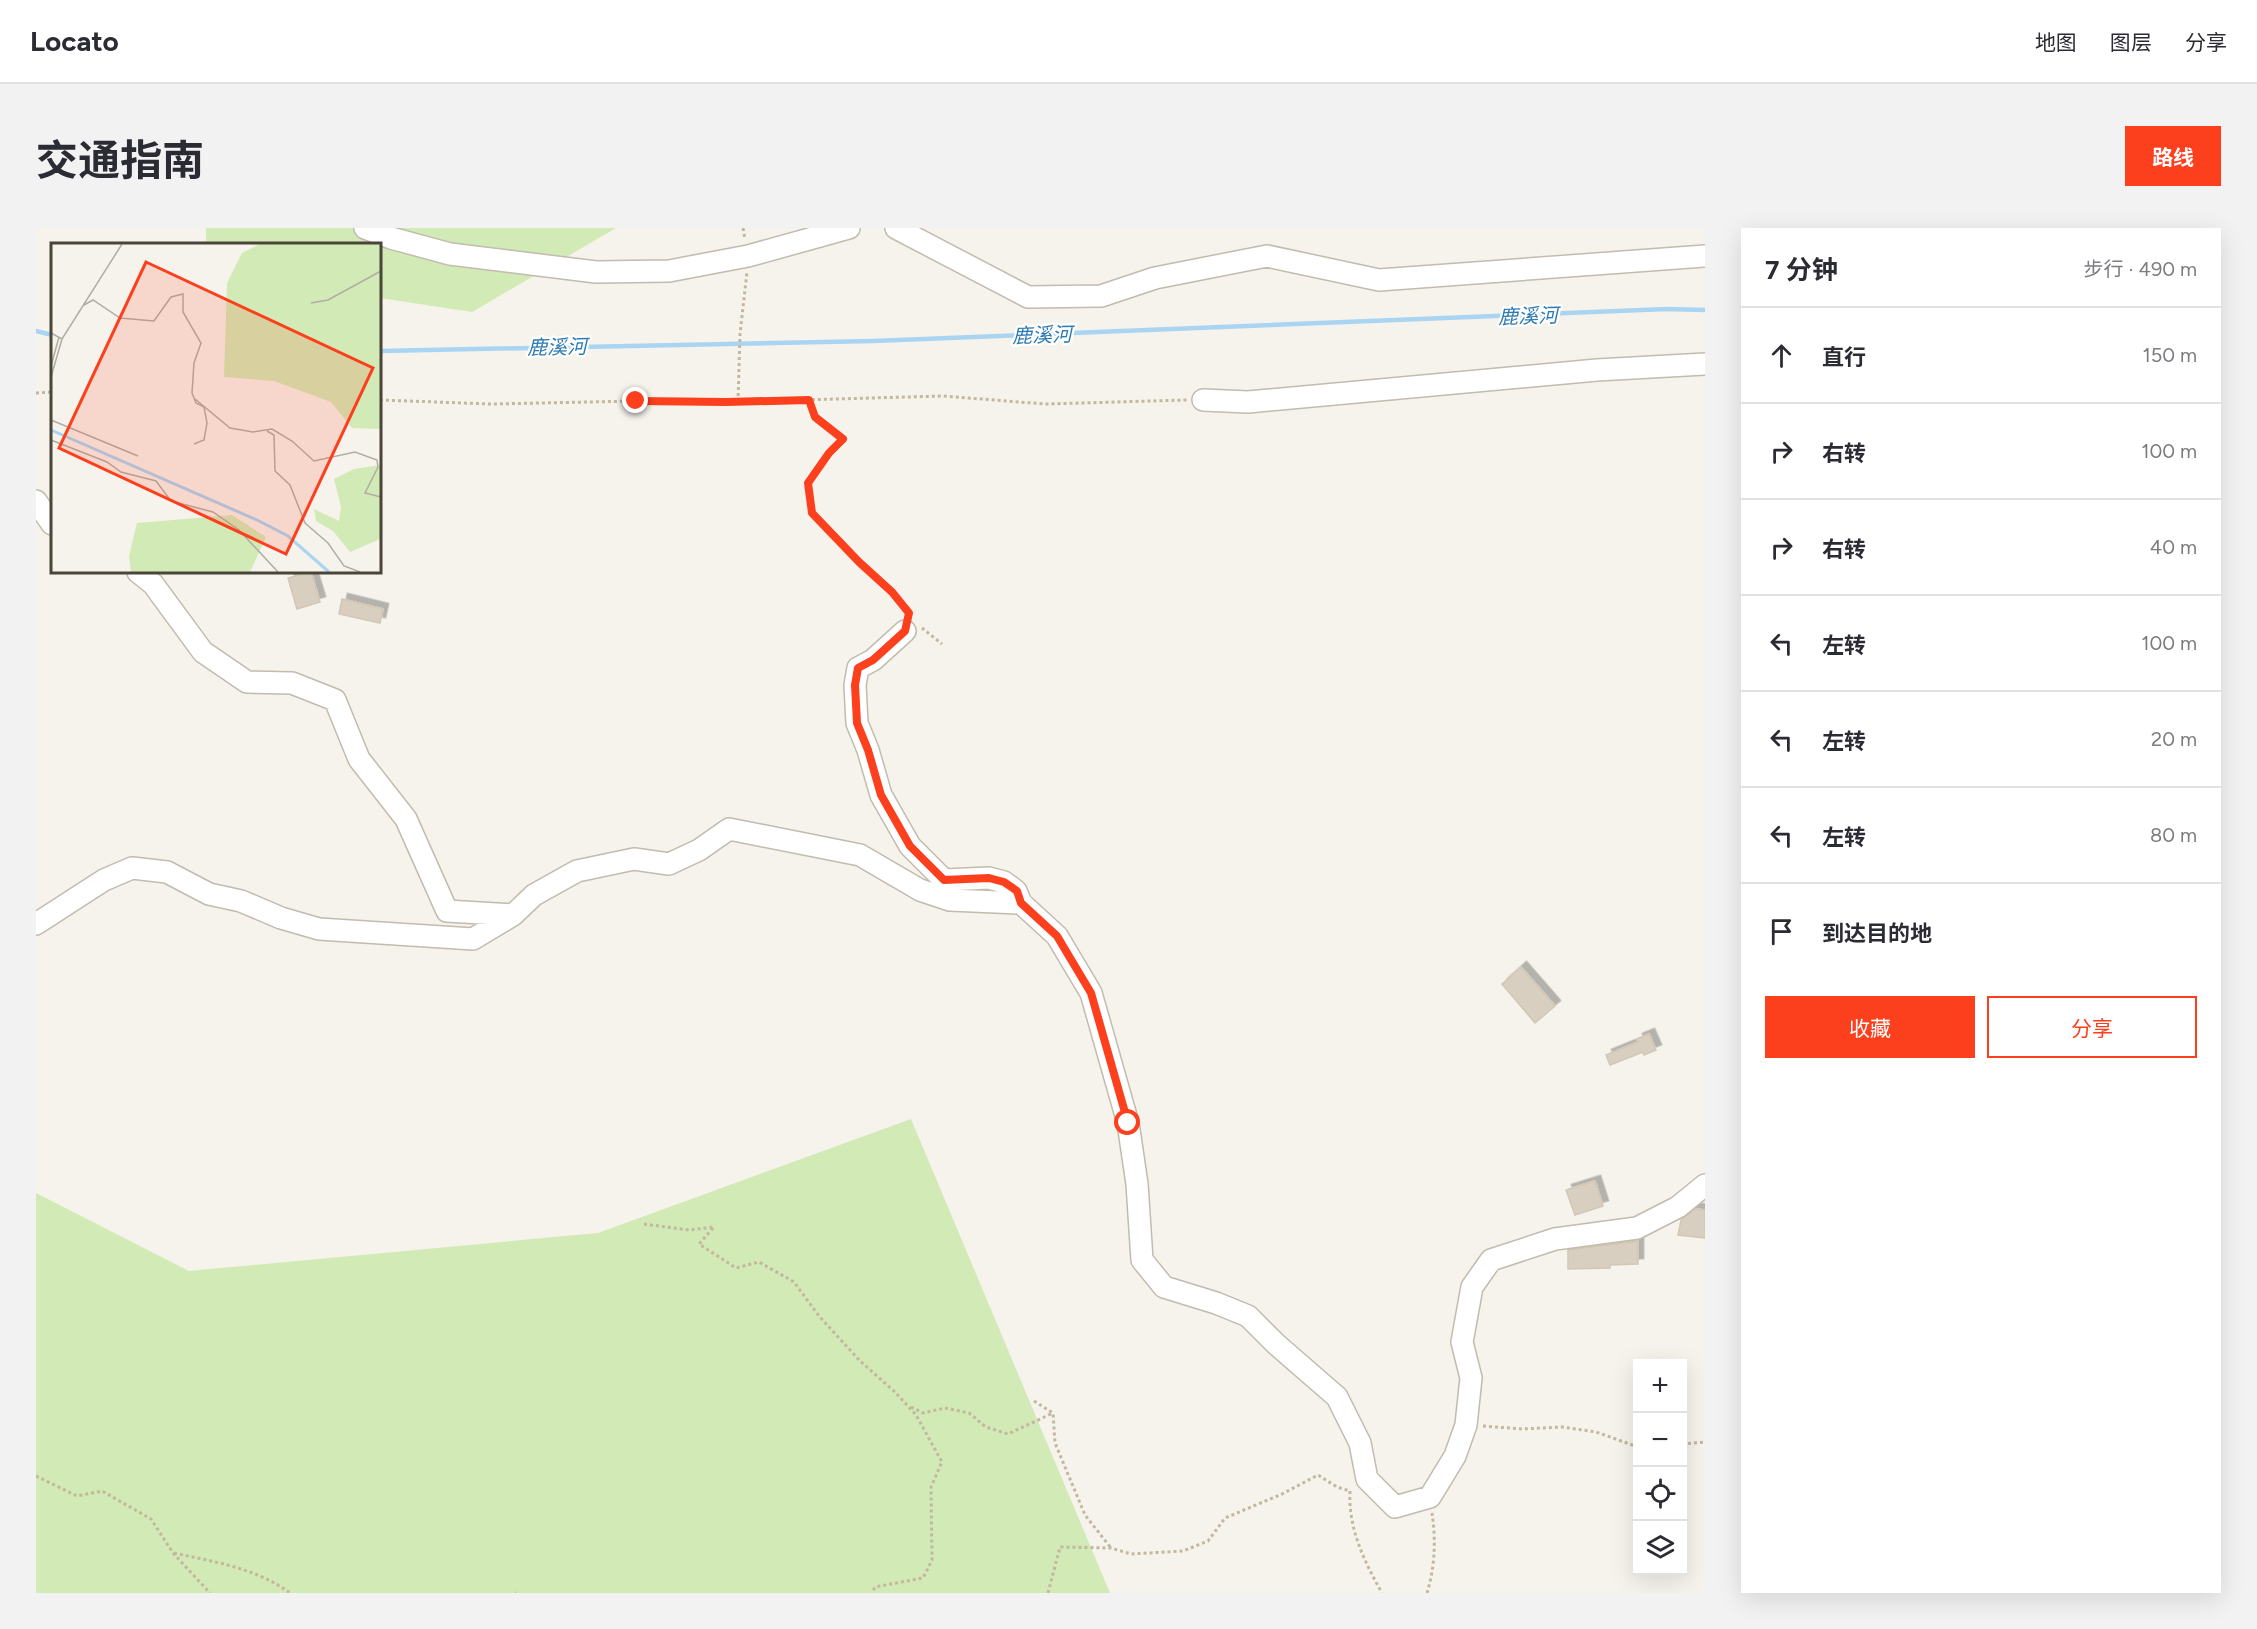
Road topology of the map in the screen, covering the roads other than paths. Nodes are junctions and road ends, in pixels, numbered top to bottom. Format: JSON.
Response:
{"nodes":[{"id":1,"x":365,"y":228,"type":"edge"},
{"id":2,"x":849,"y":228,"type":"edge"},
{"id":3,"x":896,"y":228,"type":"edge"},
{"id":4,"x":1705,"y":256,"type":"edge"},
{"id":5,"x":1705,"y":364,"type":"edge"},
{"id":6,"x":1203,"y":400,"type":"road end"},
{"id":7,"x":36,"y":501,"type":"edge"},
{"id":8,"x":51,"y":523,"type":"edge"},
{"id":9,"x":139,"y":573,"type":"edge"},
{"id":10,"x":912,"y":623,"type":"road end"},
{"id":11,"x":1021,"y":903,"type":"junction"},
{"id":12,"x":513,"y":915,"type":"junction"},
{"id":13,"x":36,"y":924,"type":"edge"},
{"id":14,"x":1705,"y":1185,"type":"edge"}],
"edges":[{"from":1,"to":2,"type":"street"},
{"from":3,"to":4,"type":"street"},
{"from":5,"to":6,"type":"street"},
{"from":7,"to":8,"type":"street"},
{"from":9,"to":12,"type":"street"},
{"from":10,"to":11,"type":"street"},
{"from":11,"to":12,"type":"street"},
{"from":11,"to":14,"type":"street"},
{"from":12,"to":13,"type":"street"}]}
